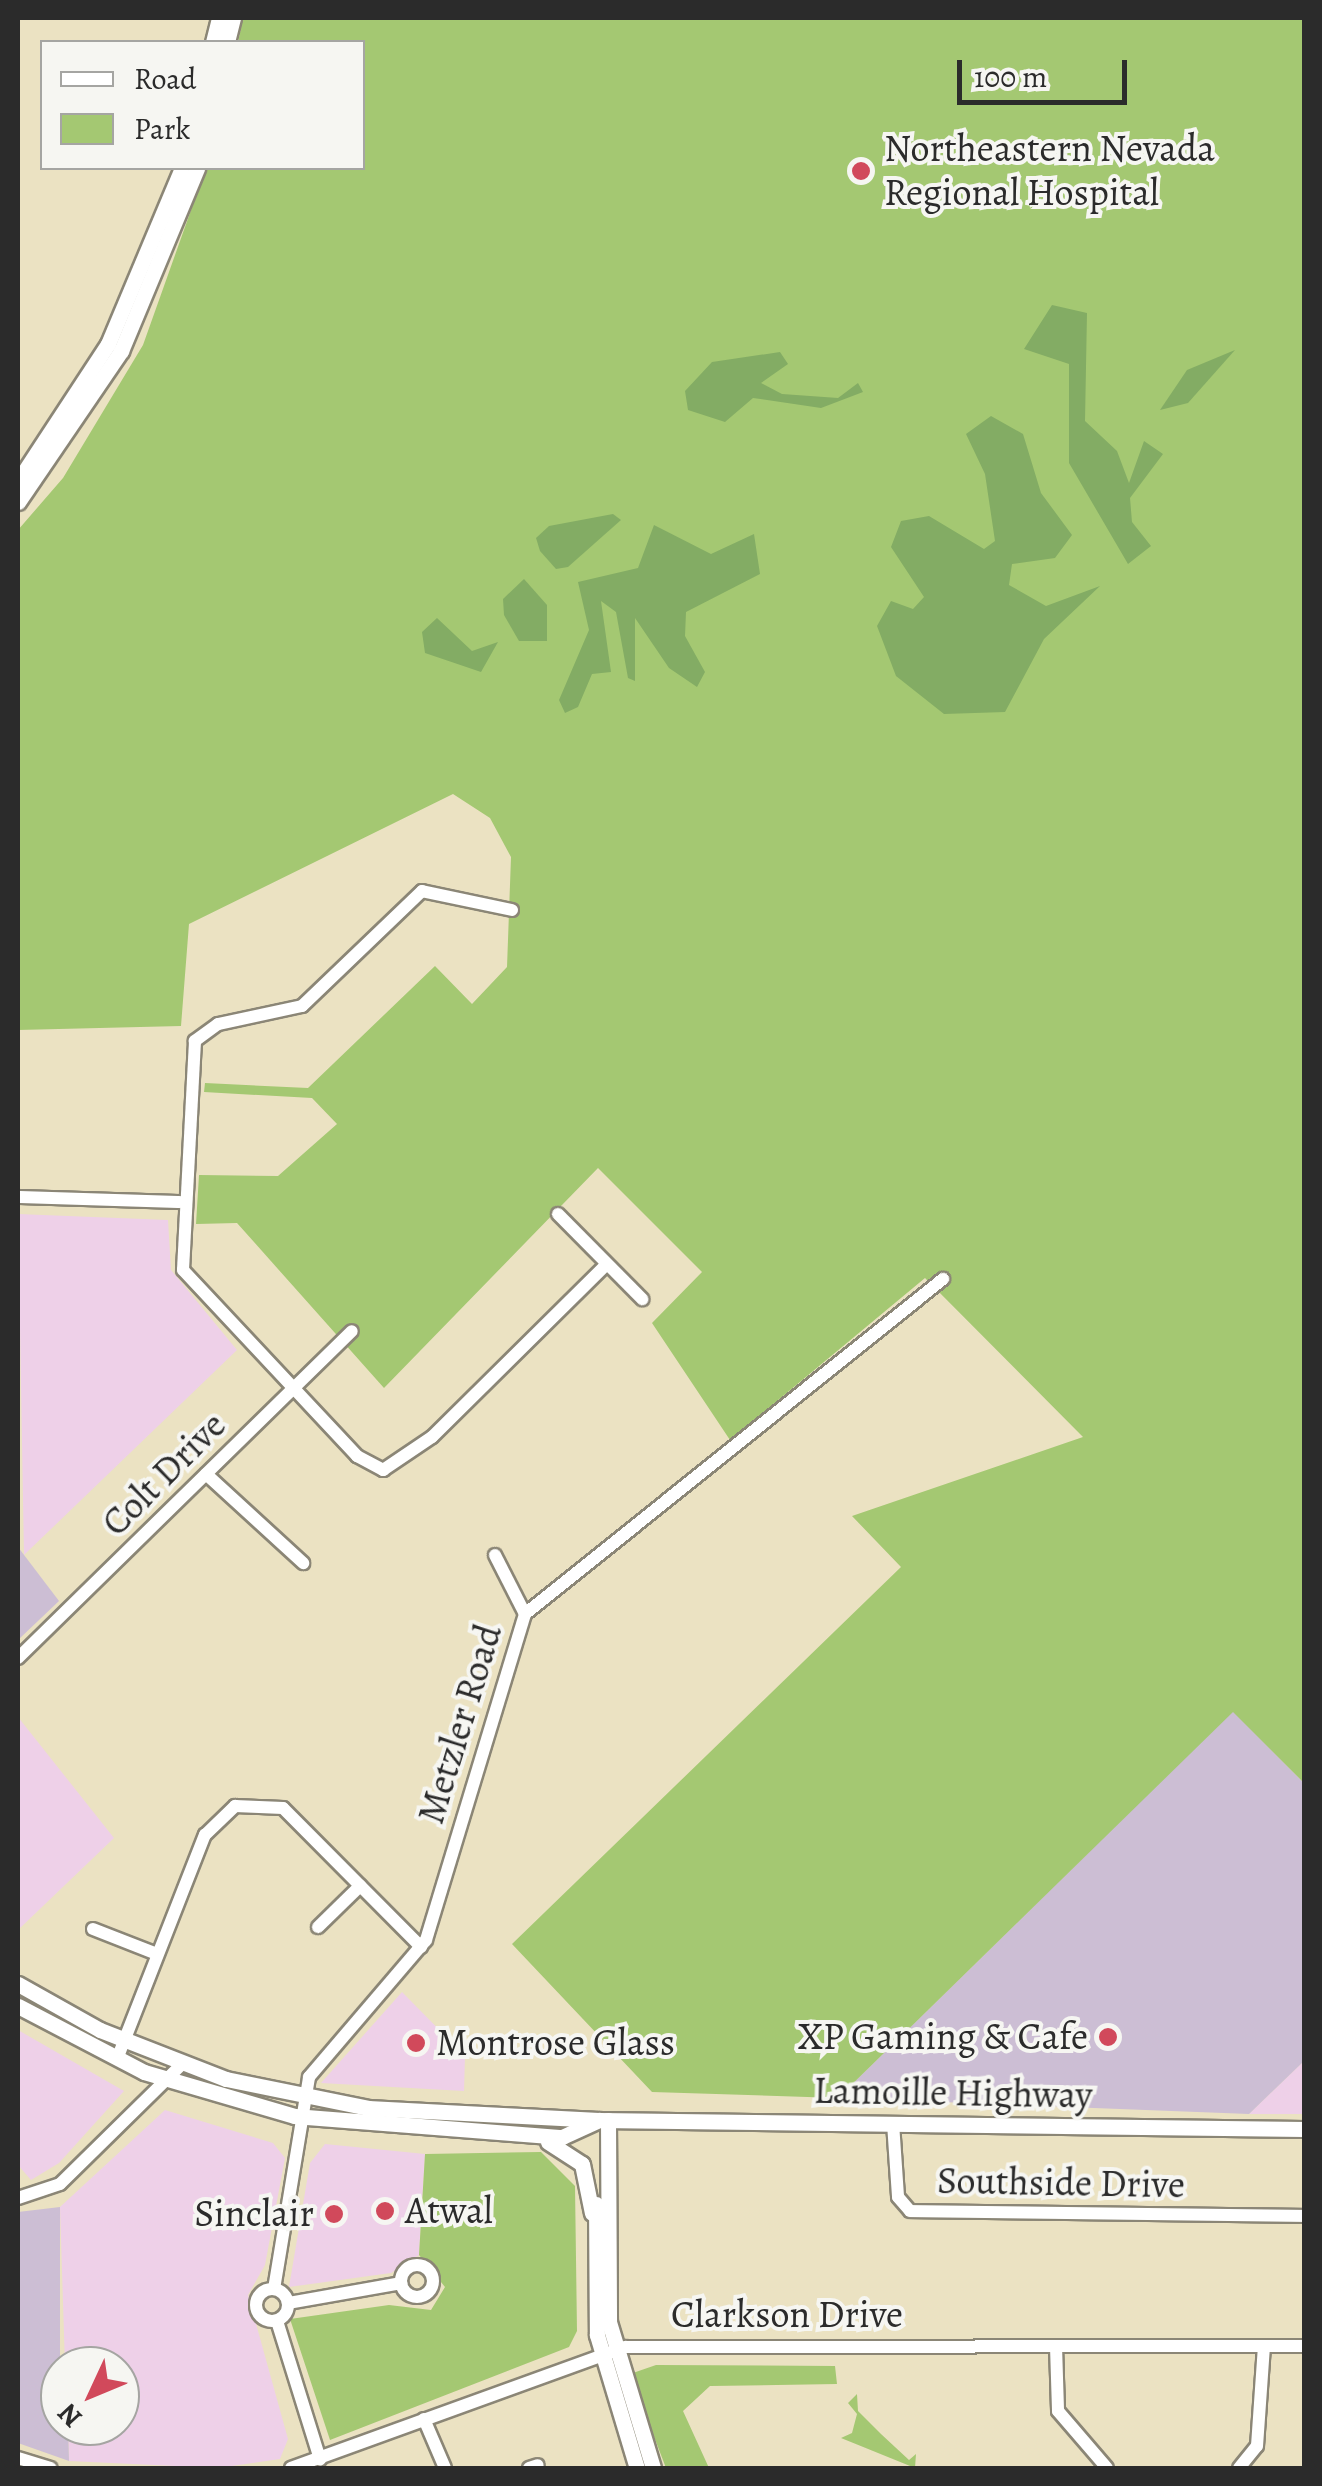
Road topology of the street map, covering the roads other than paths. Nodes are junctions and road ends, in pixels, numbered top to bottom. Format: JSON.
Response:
{"nodes":[{"id":1,"x":181,"y":170,"type":"edge"},
{"id":2,"x":196,"y":170,"type":"edge"},
{"id":3,"x":18,"y":481,"type":"edge"},
{"id":4,"x":18,"y":502,"type":"edge"},
{"id":5,"x":512,"y":910,"type":"dead end"},
{"id":6,"x":18,"y":1197,"type":"edge"},
{"id":7,"x":180,"y":1202,"type":"junction"},
{"id":8,"x":558,"y":1214,"type":"dead end"},
{"id":9,"x":608,"y":1264,"type":"junction"},
{"id":10,"x":943,"y":1278,"type":"dead end"},
{"id":11,"x":642,"y":1298,"type":"dead end"},
{"id":12,"x":352,"y":1331,"type":"dead end"},
{"id":13,"x":293,"y":1388,"type":"junction"},
{"id":14,"x":206,"y":1474,"type":"junction"},
{"id":15,"x":495,"y":1555,"type":"dead end"},
{"id":16,"x":302,"y":1562,"type":"dead end"},
{"id":17,"x":525,"y":1614,"type":"junction"},
{"id":18,"x":18,"y":1658,"type":"edge"},
{"id":19,"x":360,"y":1886,"type":"junction"},
{"id":20,"x":318,"y":1927,"type":"dead end"},
{"id":21,"x":93,"y":1929,"type":"dead end"},
{"id":22,"x":421,"y":1947,"type":"junction"},
{"id":23,"x":157,"y":1954,"type":"junction"},
{"id":24,"x":18,"y":1984,"type":"edge"},
{"id":25,"x":18,"y":2006,"type":"edge"},
{"id":26,"x":124,"y":2040,"type":"junction"},
{"id":27,"x":117,"y":2060,"type":"junction"},
{"id":28,"x":184,"y":2063,"type":"junction"},
{"id":29,"x":167,"y":2080,"type":"junction"},
{"id":30,"x":307,"y":2100,"type":"junction"},
{"id":31,"x":304,"y":2117,"type":"junction"},
{"id":32,"x":604,"y":2120,"type":"junction"},
{"id":33,"x":893,"y":2123,"type":"junction"},
{"id":34,"x":1304,"y":2129,"type":"edge"},
{"id":35,"x":480,"y":2133,"type":"junction"},
{"id":36,"x":18,"y":2198,"type":"edge"},
{"id":37,"x":1304,"y":2216,"type":"edge"},
{"id":38,"x":594,"y":2249,"type":"junction"},
{"id":39,"x":401,"y":2283,"type":"dead end"},
{"id":40,"x":274,"y":2289,"type":"junction"},
{"id":41,"x":288,"y":2303,"type":"junction"},
{"id":42,"x":276,"y":2321,"type":"junction"},
{"id":43,"x":1056,"y":2346,"type":"junction"},
{"id":44,"x":1304,"y":2346,"type":"edge"},
{"id":45,"x":1264,"y":2347,"type":"junction"},
{"id":46,"x":607,"y":2353,"type":"junction"},
{"id":47,"x":424,"y":2419,"type":"junction"},
{"id":48,"x":18,"y":2458,"type":"edge"},
{"id":49,"x":320,"y":2459,"type":"junction"},
{"id":50,"x":51,"y":2468,"type":"edge"},
{"id":51,"x":291,"y":2468,"type":"edge"},
{"id":52,"x":445,"y":2468,"type":"edge"},
{"id":53,"x":638,"y":2468,"type":"edge"},
{"id":54,"x":653,"y":2468,"type":"edge"},
{"id":55,"x":1107,"y":2468,"type":"edge"},
{"id":56,"x":1239,"y":2468,"type":"edge"}],
"edges":[{"from":1,"to":3,"type":"main road"},
{"from":2,"to":4,"type":"main road"},
{"from":5,"to":7,"type":"street"},
{"from":6,"to":7,"type":"street"},
{"from":7,"to":13,"type":"street"},
{"from":8,"to":9,"type":"street"},
{"from":9,"to":11,"type":"street"},
{"from":9,"to":13,"type":"street"},
{"from":10,"to":17,"type":"street","name":"Metzler Road"},
{"from":12,"to":13,"type":"street","name":"Colt Drive"},
{"from":13,"to":14,"type":"street","name":"Colt Drive"},
{"from":14,"to":16,"type":"street"},
{"from":14,"to":18,"type":"street","name":"Colt Drive"},
{"from":15,"to":17,"type":"street"},
{"from":17,"to":22,"type":"street","name":"Metzler Road"},
{"from":19,"to":20,"type":"street"},
{"from":19,"to":22,"type":"street"},
{"from":19,"to":23,"type":"street"},
{"from":21,"to":23,"type":"street"},
{"from":22,"to":30,"type":"street","name":"Metzler Road"},
{"from":23,"to":26,"type":"street"},
{"from":24,"to":26,"type":"main road","name":"Lamoille Highway"},
{"from":25,"to":27,"type":"main road","name":"Lamoille Highway"},
{"from":26,"to":27,"type":"street"},
{"from":26,"to":28,"type":"main road","name":"Lamoille Highway"},
{"from":27,"to":29,"type":"main road","name":"Lamoille Highway"},
{"from":28,"to":29,"type":"street"},
{"from":28,"to":30,"type":"main road","name":"Lamoille Highway"},
{"from":29,"to":31,"type":"main road","name":"Lamoille Highway"},
{"from":29,"to":36,"type":"street"},
{"from":30,"to":31,"type":"street","name":"Metzler Road"},
{"from":30,"to":32,"type":"main road","name":"Lamoille Highway"},
{"from":31,"to":35,"type":"main road","name":"Lamoille Highway"},
{"from":31,"to":40,"type":"street","name":"Metzler Road"},
{"from":32,"to":33,"type":"main road","name":"Lamoille Highway"},
{"from":32,"to":35,"type":"main road","name":"Lamoille Highway"},
{"from":32,"to":38,"type":"main road"},
{"from":32,"to":46,"type":"main road"},
{"from":33,"to":34,"type":"main road","name":"Lamoille Highway"},
{"from":33,"to":37,"type":"street","name":"Southside Drive"},
{"from":35,"to":38,"type":"main road"},
{"from":38,"to":46,"type":"main road"},
{"from":39,"to":41,"type":"street"},
{"from":40,"to":41,"type":"street"},
{"from":40,"to":42,"type":"street","name":"Metzler Road"},
{"from":41,"to":42,"type":"street"},
{"from":42,"to":49,"type":"street"},
{"from":43,"to":45,"type":"street","name":"Clarkson Drive"},
{"from":43,"to":46,"type":"street","name":"Clarkson Drive"},
{"from":43,"to":55,"type":"street"},
{"from":44,"to":45,"type":"street","name":"Clarkson Drive"},
{"from":45,"to":56,"type":"street"},
{"from":46,"to":47,"type":"street","name":"Clarkson Drive"},
{"from":46,"to":53,"type":"main road"},
{"from":46,"to":54,"type":"main road"},
{"from":47,"to":49,"type":"street","name":"Clarkson Drive"},
{"from":47,"to":52,"type":"street"},
{"from":48,"to":50,"type":"street"},
{"from":49,"to":51,"type":"street","name":"Clarkson Drive"}]}
